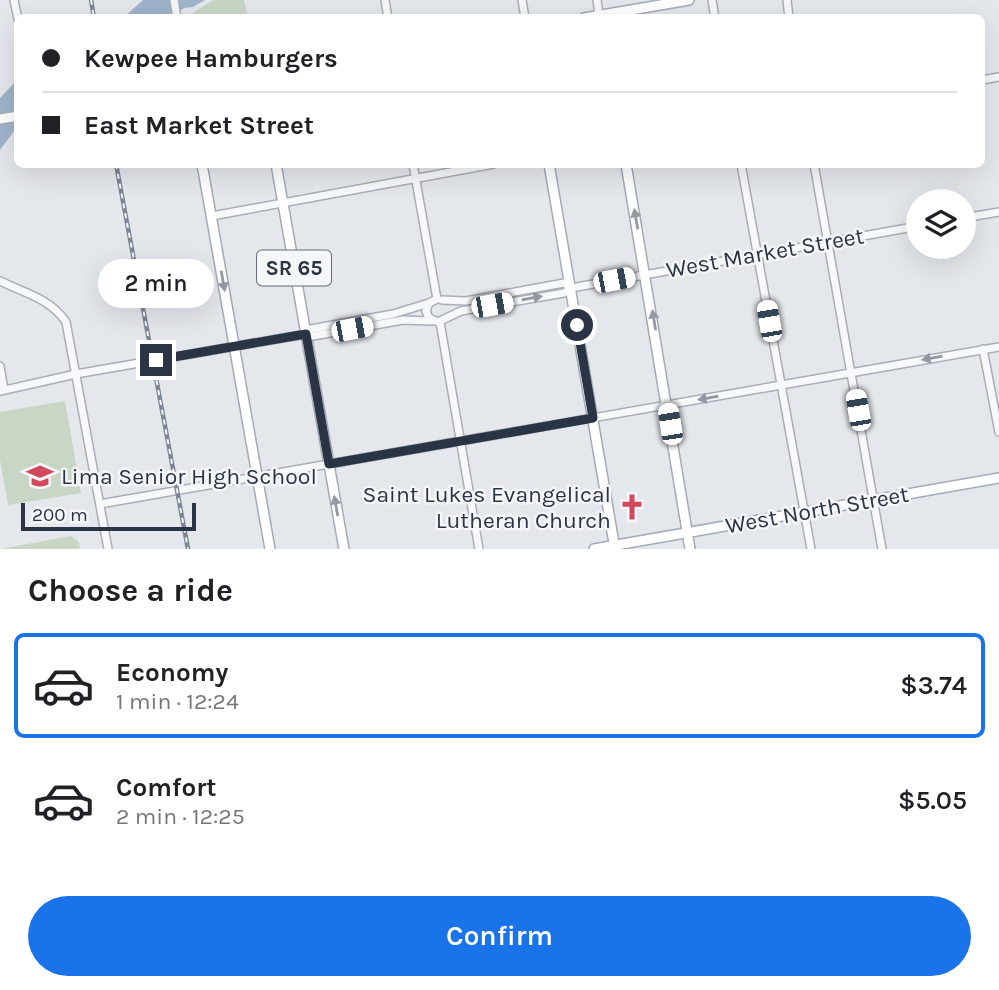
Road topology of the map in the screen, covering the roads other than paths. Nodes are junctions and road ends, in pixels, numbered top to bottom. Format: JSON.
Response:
{"nodes":[{"id":1,"x":689,"y":0,"type":"edge"},
{"id":2,"x":610,"y":14,"type":"edge"},
{"id":3,"x":203,"y":168,"type":"edge"},
{"id":4,"x":277,"y":168,"type":"edge"},
{"id":5,"x":414,"y":168,"type":"edge"},
{"id":6,"x":471,"y":168,"type":"edge"},
{"id":7,"x":550,"y":168,"type":"edge"},
{"id":8,"x":627,"y":168,"type":"edge"},
{"id":9,"x":742,"y":168,"type":"edge"},
{"id":10,"x":815,"y":168,"type":"edge"},
{"id":11,"x":415,"y":178,"type":"junction"},
{"id":12,"x":283,"y":203,"type":"junction"},
{"id":13,"x":999,"y":212,"type":"edge"},
{"id":14,"x":212,"y":216,"type":"junction"},
{"id":15,"x":976,"y":216,"type":"edge"},
{"id":16,"x":906,"y":228,"type":"edge"},
{"id":17,"x":828,"y":242,"type":"junction"},
{"id":18,"x":757,"y":254,"type":"junction"},
{"id":19,"x":646,"y":274,"type":"junction"},
{"id":20,"x":0,"y":281,"type":"edge"},
{"id":21,"x":571,"y":288,"type":"junction"},
{"id":22,"x":439,"y":299,"type":"junction"},
{"id":23,"x":429,"y":303,"type":"junction"},
{"id":24,"x":439,"y":321,"type":"junction"},
{"id":25,"x":306,"y":334,"type":"junction"},
{"id":26,"x":234,"y":346,"type":"junction"},
{"id":27,"x":999,"y":347,"type":"edge"},
{"id":28,"x":984,"y":349,"type":"junction"},
{"id":29,"x":0,"y":366,"type":"edge"},
{"id":30,"x":851,"y":373,"type":"junction"},
{"id":31,"x":76,"y":374,"type":"junction"},
{"id":32,"x":781,"y":385,"type":"junction"},
{"id":33,"x":2,"y":391,"type":"edge"},
{"id":34,"x":667,"y":405,"type":"junction"},
{"id":35,"x":593,"y":418,"type":"junction"},
{"id":36,"x":999,"y":432,"type":"edge"},
{"id":37,"x":461,"y":441,"type":"junction"},
{"id":38,"x":329,"y":464,"type":"junction"},
{"id":39,"x":257,"y":476,"type":"junction"},
{"id":40,"x":999,"y":478,"type":"edge"},
{"id":41,"x":874,"y":500,"type":"junction"},
{"id":42,"x":100,"y":504,"type":"junction"},
{"id":43,"x":804,"y":512,"type":"junction"},
{"id":44,"x":688,"y":533,"type":"junction"},
{"id":45,"x":615,"y":547,"type":"edge"},
{"id":46,"x":108,"y":549,"type":"edge"},
{"id":47,"x":270,"y":549,"type":"edge"},
{"id":48,"x":344,"y":549,"type":"edge"},
{"id":49,"x":479,"y":549,"type":"edge"},
{"id":50,"x":594,"y":549,"type":"edge"},
{"id":51,"x":690,"y":549,"type":"edge"},
{"id":52,"x":811,"y":549,"type":"edge"},
{"id":53,"x":882,"y":549,"type":"edge"}],
"edges":[{"from":1,"to":2,"type":"main road"},
{"from":3,"to":14,"type":"main road","number":"SR 65"},
{"from":4,"to":12,"type":"main road","number":"SR 65"},
{"from":5,"to":11,"type":"street"},
{"from":6,"to":11,"type":"street"},
{"from":7,"to":21,"type":"main road"},
{"from":19,"to":8,"type":"main road","one_way":true},
{"from":9,"to":18,"type":"street"},
{"from":10,"to":17,"type":"street"},
{"from":11,"to":12,"type":"street"},
{"from":11,"to":22,"type":"street"},
{"from":12,"to":14,"type":"street"},
{"from":12,"to":25,"type":"main road","number":"SR 65"},
{"from":13,"to":15,"type":"street"},
{"from":14,"to":26,"type":"main road","number":"SR 65","one_way":true},
{"from":16,"to":17,"type":"street","name":"West Market Street"},
{"from":17,"to":18,"type":"street","name":"West Market Street"},
{"from":17,"to":30,"type":"street"},
{"from":18,"to":19,"type":"street","name":"West Market Street"},
{"from":18,"to":32,"type":"street"},
{"from":19,"to":21,"type":"street","name":"West Market Street"},
{"from":34,"to":19,"type":"main road","one_way":true},
{"from":20,"to":31,"type":"street"},
{"from":21,"to":22,"type":"street","name":"West Market Street"},
{"from":24,"to":21,"type":"street","name":"West Market Street","one_way":true},
{"from":21,"to":35,"type":"main road"},
{"from":22,"to":23,"type":"street"},
{"from":22,"to":24,"type":"street"},
{"from":23,"to":24,"type":"street"},
{"from":23,"to":25,"type":"street"},
{"from":24,"to":25,"type":"street","name":"West Market Street"},
{"from":24,"to":37,"type":"street"},
{"from":25,"to":26,"type":"street"},
{"from":25,"to":38,"type":"main road","number":"SR 65"},
{"from":26,"to":31,"type":"street"},
{"from":26,"to":39,"type":"main road","number":"SR 65"},
{"from":27,"to":28,"type":"street"},
{"from":28,"to":30,"type":"street","one_way":true},
{"from":28,"to":36,"type":"street"},
{"from":29,"to":33,"type":"street"},
{"from":30,"to":32,"type":"street"},
{"from":30,"to":41,"type":"street"},
{"from":31,"to":33,"type":"street"},
{"from":31,"to":42,"type":"street"},
{"from":32,"to":34,"type":"street","one_way":true},
{"from":32,"to":43,"type":"street"},
{"from":34,"to":35,"type":"street"},
{"from":34,"to":44,"type":"main road"},
{"from":35,"to":37,"type":"street"},
{"from":35,"to":45,"type":"main road"},
{"from":37,"to":38,"type":"street"},
{"from":37,"to":49,"type":"street"},
{"from":38,"to":39,"type":"street"},
{"from":48,"to":38,"type":"main road","number":"SR 65","one_way":true},
{"from":39,"to":42,"type":"street"},
{"from":39,"to":47,"type":"main road","number":"SR 65"},
{"from":40,"to":41,"type":"main road","name":"West North Street"},
{"from":41,"to":43,"type":"main road","name":"West North Street"},
{"from":41,"to":53,"type":"street"},
{"from":42,"to":46,"type":"street"},
{"from":43,"to":44,"type":"main road","name":"West North Street"},
{"from":43,"to":52,"type":"street"},
{"from":44,"to":45,"type":"main road","name":"West North Street"},
{"from":44,"to":51,"type":"main road"},
{"from":45,"to":50,"type":"main road","name":"West North Street"}]}
